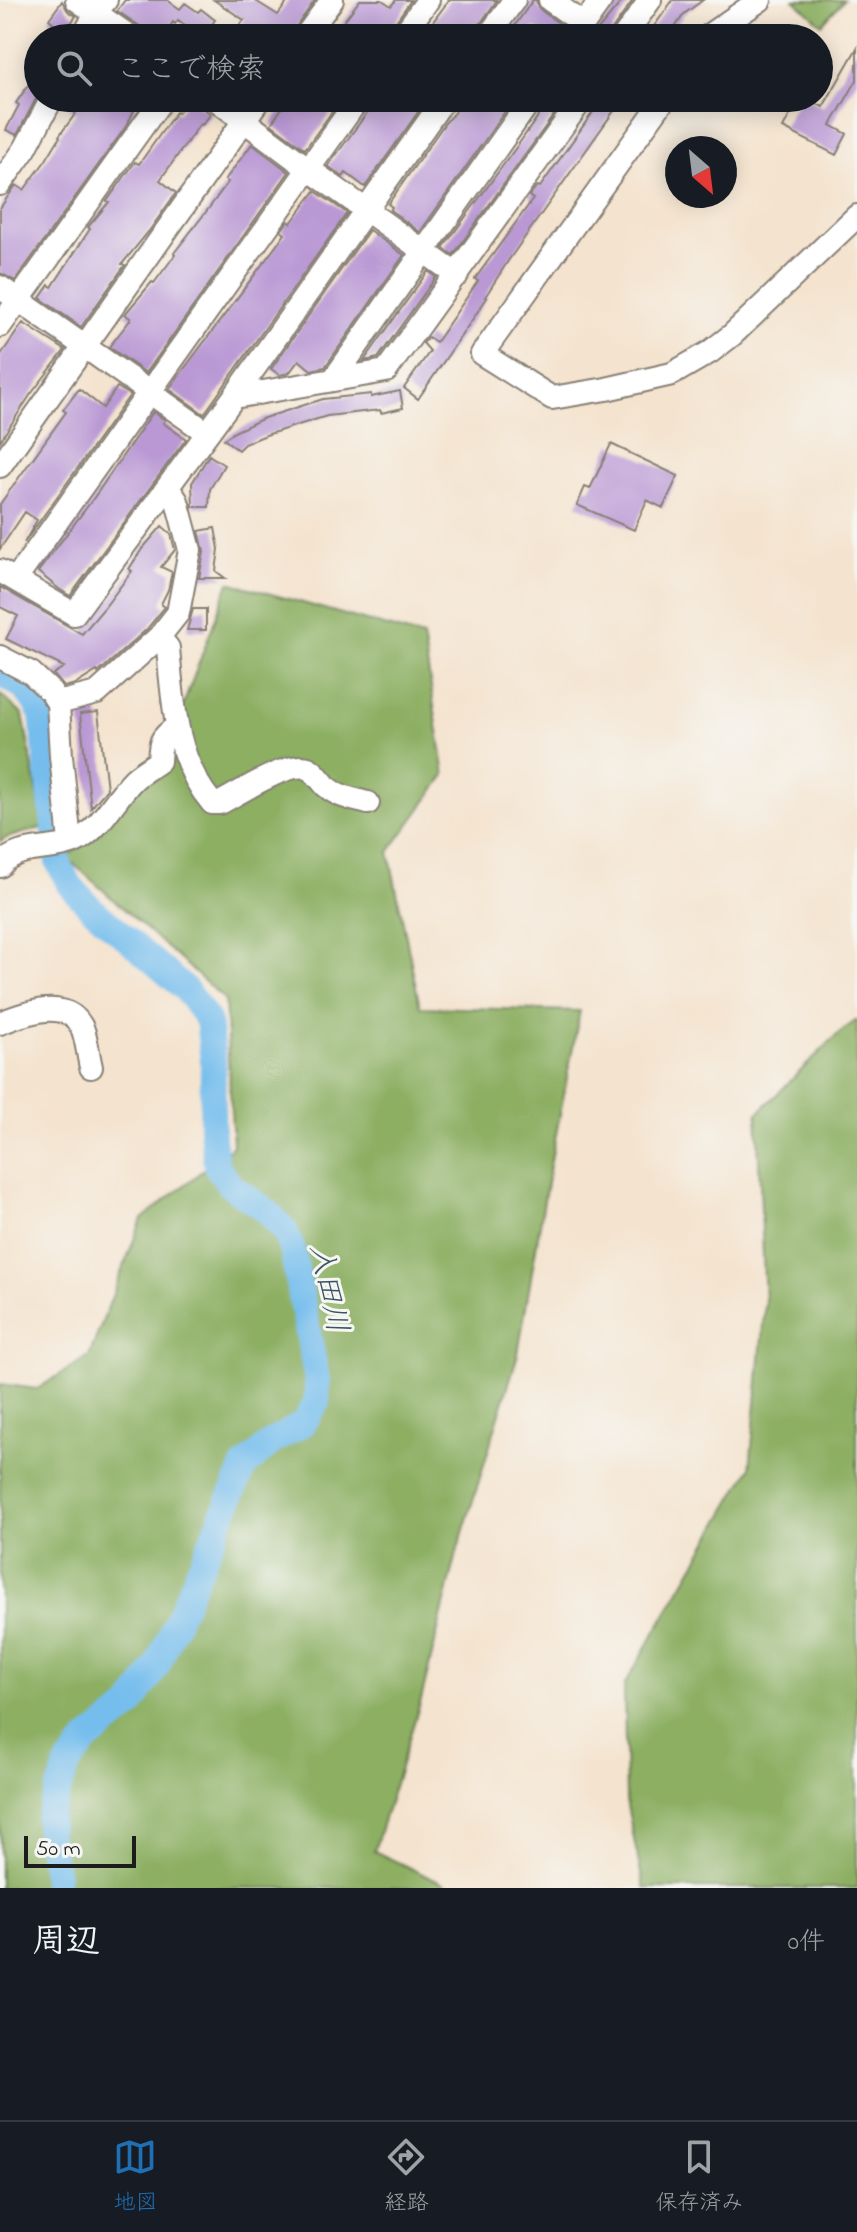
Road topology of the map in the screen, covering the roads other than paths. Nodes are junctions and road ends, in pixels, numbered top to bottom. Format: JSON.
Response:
{"nodes":[{"id":1,"x":77,"y":0,"type":"edge"},
{"id":2,"x":332,"y":0,"type":"edge"},
{"id":3,"x":428,"y":0,"type":"edge"},
{"id":4,"x":514,"y":0,"type":"edge"},
{"id":5,"x":550,"y":0,"type":"edge"},
{"id":6,"x":601,"y":0,"type":"edge"},
{"id":7,"x":650,"y":0,"type":"edge"},
{"id":8,"x":760,"y":0,"type":"edge"},
{"id":9,"x":101,"y":6,"type":"edge"},
{"id":10,"x":91,"y":24,"type":"edge"},
{"id":11,"x":118,"y":24,"type":"edge"},
{"id":12,"x":314,"y":24,"type":"edge"},
{"id":13,"x":411,"y":24,"type":"edge"},
{"id":14,"x":497,"y":24,"type":"edge"},
{"id":15,"x":572,"y":24,"type":"edge"},
{"id":16,"x":584,"y":24,"type":"edge"},
{"id":17,"x":633,"y":24,"type":"edge"},
{"id":18,"x":725,"y":24,"type":"edge"},
{"id":19,"x":45,"y":112,"type":"edge"},
{"id":20,"x":152,"y":112,"type":"edge"},
{"id":21,"x":233,"y":112,"type":"edge"},
{"id":22,"x":250,"y":112,"type":"edge"},
{"id":23,"x":349,"y":112,"type":"edge"},
{"id":24,"x":435,"y":112,"type":"edge"},
{"id":25,"x":522,"y":112,"type":"edge"},
{"id":26,"x":573,"y":112,"type":"edge"},
{"id":27,"x":655,"y":112,"type":"edge"},
{"id":28,"x":244,"y":120,"type":"junction"},
{"id":29,"x":310,"y":170,"type":"junction"},
{"id":30,"x":0,"y":184,"type":"edge"},
{"id":31,"x":367,"y":210,"type":"junction"},
{"id":32,"x":857,"y":216,"type":"edge"},
{"id":33,"x":423,"y":250,"type":"junction"},
{"id":34,"x":457,"y":275,"type":"junction"},
{"id":35,"x":9,"y":293,"type":"edge"},
{"id":36,"x":0,"y":326,"type":"edge"},
{"id":37,"x":84,"y":346,"type":"junction"},
{"id":38,"x":333,"y":380,"type":"junction"},
{"id":39,"x":150,"y":393,"type":"junction"},
{"id":40,"x":234,"y":397,"type":"junction"},
{"id":41,"x":206,"y":432,"type":"junction"},
{"id":42,"x":0,"y":466,"type":"edge"},
{"id":43,"x":168,"y":488,"type":"junction"},
{"id":44,"x":8,"y":575,"type":"edge"},
{"id":45,"x":159,"y":637,"type":"junction"},
{"id":46,"x":0,"y":657,"type":"edge"},
{"id":47,"x":58,"y":703,"type":"junction"},
{"id":48,"x":176,"y":727,"type":"junction"},
{"id":49,"x":368,"y":803,"type":"dead end"},
{"id":50,"x":69,"y":842,"type":"junction"},
{"id":51,"x":0,"y":866,"type":"edge"},
{"id":52,"x":0,"y":1023,"type":"edge"},
{"id":53,"x":91,"y":1067,"type":"dead end"}],
"edges":[{"from":1,"to":9,"type":"street"},
{"from":2,"to":12,"type":"street"},
{"from":3,"to":13,"type":"street"},
{"from":4,"to":14,"type":"street"},
{"from":5,"to":15,"type":"street"},
{"from":6,"to":16,"type":"street"},
{"from":7,"to":17,"type":"street"},
{"from":8,"to":18,"type":"street"},
{"from":9,"to":10,"type":"street"},
{"from":9,"to":11,"type":"street"},
{"from":19,"to":30,"type":"street"},
{"from":20,"to":35,"type":"street"},
{"from":21,"to":28,"type":"street"},
{"from":22,"to":28,"type":"street"},
{"from":23,"to":29,"type":"street"},
{"from":24,"to":31,"type":"street"},
{"from":25,"to":33,"type":"street"},
{"from":26,"to":34,"type":"street"},
{"from":27,"to":32,"type":"street"},
{"from":28,"to":29,"type":"street"},
{"from":28,"to":37,"type":"street"},
{"from":29,"to":31,"type":"street"},
{"from":29,"to":39,"type":"street"},
{"from":31,"to":33,"type":"street"},
{"from":31,"to":40,"type":"street"},
{"from":33,"to":34,"type":"street"},
{"from":33,"to":38,"type":"street"},
{"from":34,"to":38,"type":"street"},
{"from":35,"to":36,"type":"street"},
{"from":35,"to":37,"type":"street"},
{"from":37,"to":39,"type":"street"},
{"from":37,"to":42,"type":"street"},
{"from":38,"to":40,"type":"street"},
{"from":39,"to":41,"type":"street"},
{"from":39,"to":44,"type":"street"},
{"from":40,"to":41,"type":"street"},
{"from":41,"to":43,"type":"street"},
{"from":43,"to":44,"type":"street"},
{"from":43,"to":45,"type":"street"},
{"from":45,"to":47,"type":"street"},
{"from":45,"to":48,"type":"street"},
{"from":46,"to":47,"type":"street"},
{"from":47,"to":50,"type":"street"},
{"from":48,"to":49,"type":"street"},
{"from":48,"to":50,"type":"street"},
{"from":50,"to":51,"type":"street"},
{"from":52,"to":53,"type":"street"}]}
